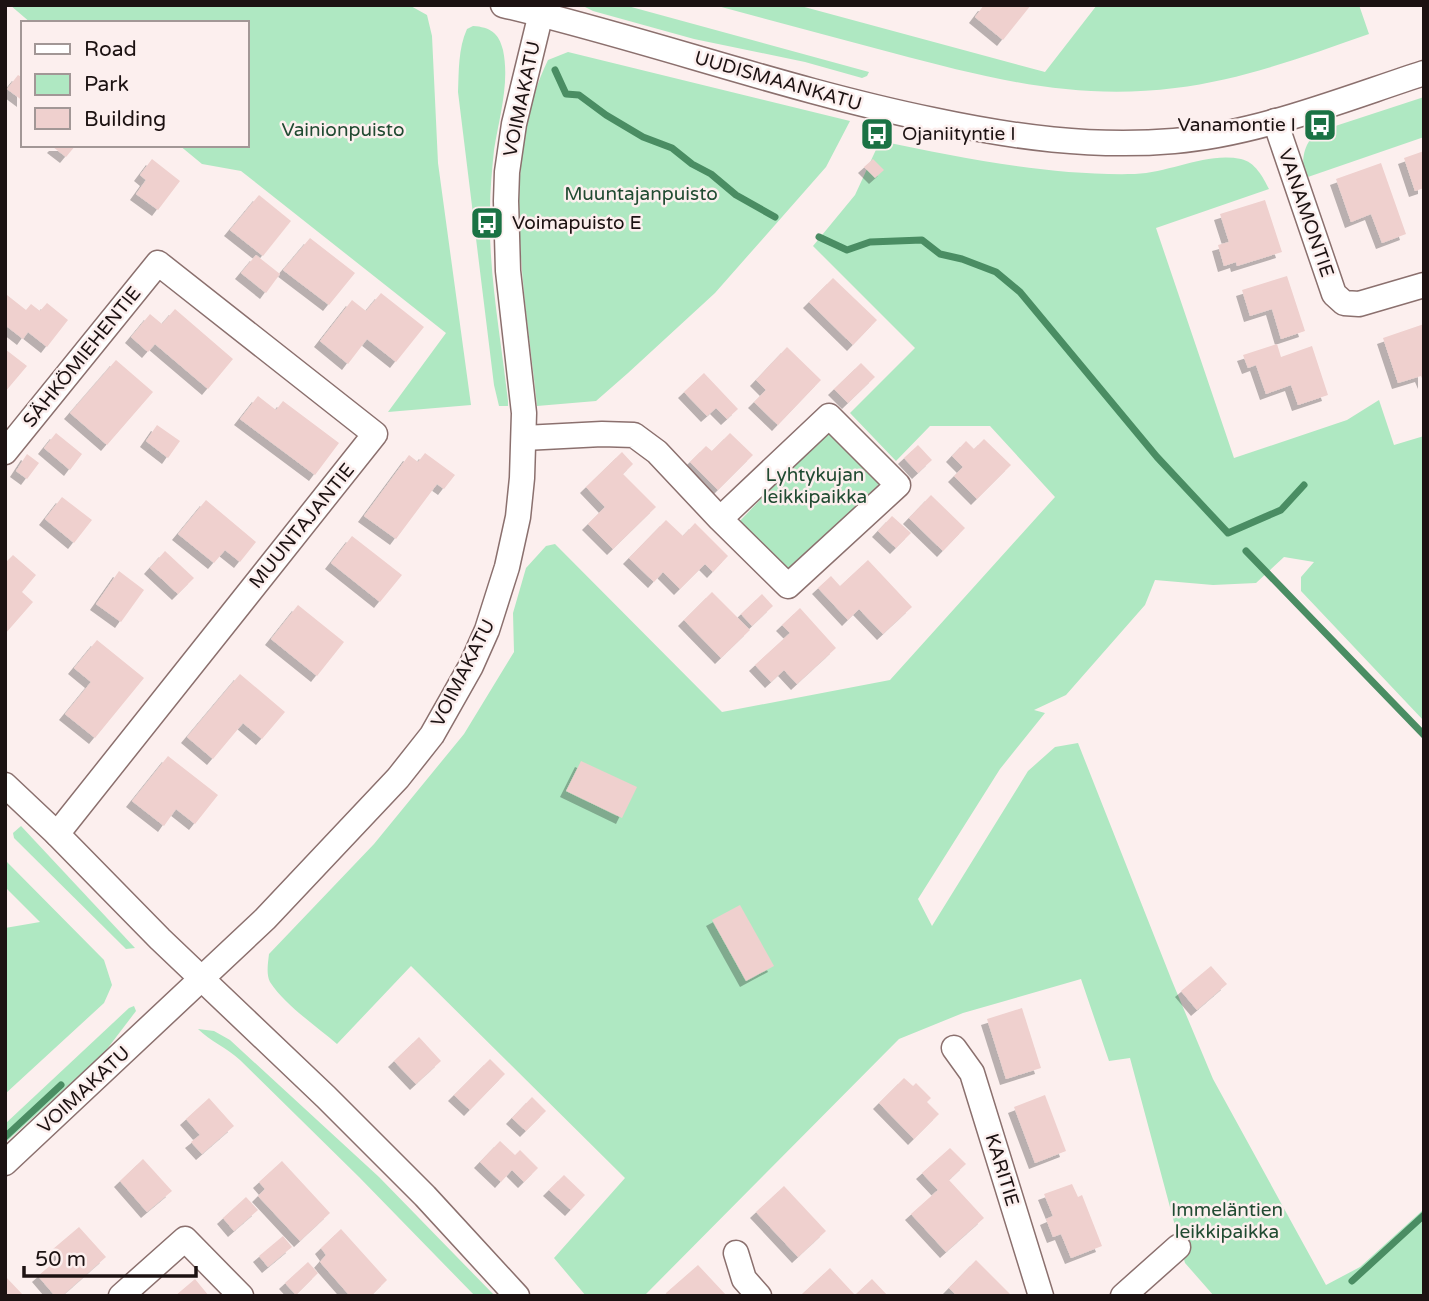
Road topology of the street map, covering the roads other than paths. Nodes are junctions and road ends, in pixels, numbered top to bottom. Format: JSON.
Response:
{"nodes":[{"id":1,"x":503,"y":5,"type":"edge"},
{"id":2,"x":542,"y":10,"type":"edge"},
{"id":3,"x":1424,"y":73,"type":"edge"},
{"id":4,"x":1275,"y":121,"type":"junction"},
{"id":5,"x":158,"y":263,"type":"joint"},
{"id":6,"x":1424,"y":285,"type":"edge"},
{"id":7,"x":524,"y":438,"type":"junction"},
{"id":8,"x":5,"y":452,"type":"edge"},
{"id":9,"x":720,"y":519,"type":"junction"},
{"id":10,"x":5,"y":785,"type":"edge"},
{"id":11,"x":57,"y":834,"type":"junction"},
{"id":12,"x":201,"y":978,"type":"junction"},
{"id":13,"x":954,"y":1048,"type":"dead end"},
{"id":14,"x":5,"y":1163,"type":"edge"},
{"id":15,"x":1178,"y":1247,"type":"dead end"},
{"id":16,"x":736,"y":1254,"type":"dead end"},
{"id":17,"x":121,"y":1296,"type":"edge"},
{"id":18,"x":241,"y":1296,"type":"edge"},
{"id":19,"x":517,"y":1296,"type":"edge"},
{"id":20,"x":759,"y":1296,"type":"edge"},
{"id":21,"x":1041,"y":1296,"type":"edge"},
{"id":22,"x":1123,"y":1296,"type":"edge"}],
"edges":[{"from":1,"to":2,"type":"street","name":"UUDISMAANKATU"},
{"from":2,"to":4,"type":"street","name":"UUDISMAANKATU"},
{"from":2,"to":7,"type":"street","name":"VOIMAKATU"},
{"from":3,"to":4,"type":"street","name":"UUDISMAANKATU"},
{"from":4,"to":6,"type":"street","name":"VANAMONTIE"},
{"from":5,"to":8,"type":"street","name":"SÄHKÖMIEHENTIE"},
{"from":5,"to":11,"type":"street","name":"MUUNTAJANTIE"},
{"from":7,"to":9,"type":"street"},
{"from":7,"to":12,"type":"street","name":"VOIMAKATU"},
{"from":9,"to":9,"type":"street"},
{"from":10,"to":11,"type":"street"},
{"from":11,"to":12,"type":"street"},
{"from":12,"to":14,"type":"street","name":"VOIMAKATU"},
{"from":12,"to":19,"type":"street"},
{"from":13,"to":21,"type":"street","name":"KARITIE"},
{"from":15,"to":22,"type":"street"},
{"from":16,"to":20,"type":"street"},
{"from":17,"to":18,"type":"street"}]}
